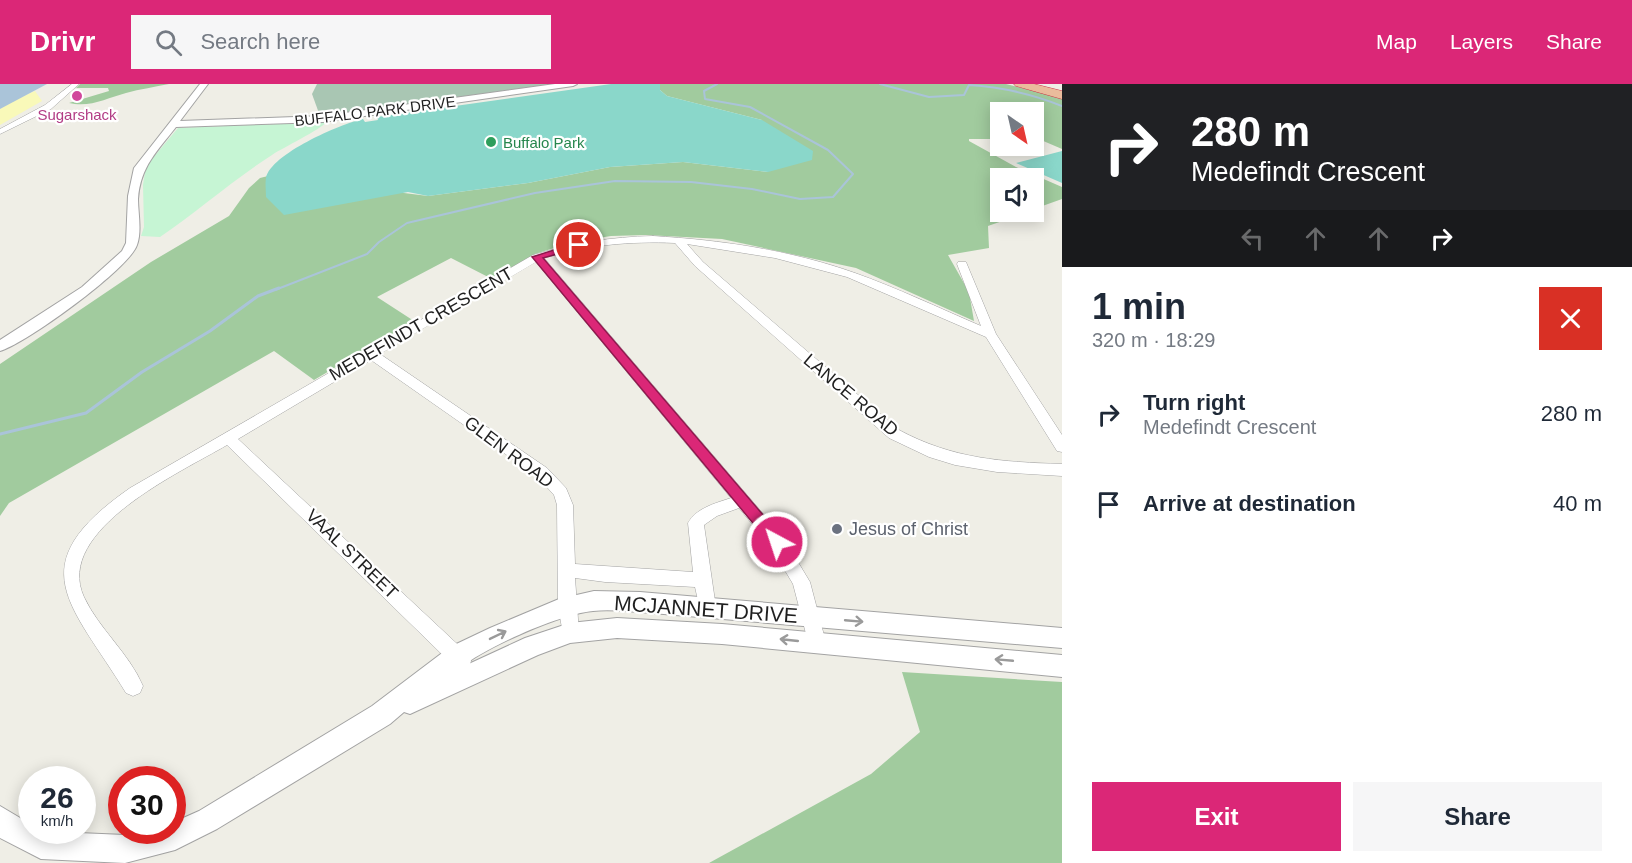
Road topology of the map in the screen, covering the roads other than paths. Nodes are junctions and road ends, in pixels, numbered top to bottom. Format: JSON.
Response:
{"nodes":[{"id":1,"x":76,"y":84,"type":"edge"},
{"id":2,"x":204,"y":84,"type":"edge"},
{"id":3,"x":573,"y":84,"type":"edge"},
{"id":4,"x":1020,"y":84,"type":"edge"},
{"id":5,"x":1030,"y":84,"type":"edge"},
{"id":6,"x":1062,"y":94,"type":"edge"},
{"id":7,"x":175,"y":124,"type":"junction"},
{"id":8,"x":0,"y":132,"type":"edge"},
{"id":9,"x":678,"y":240,"type":"junction"},
{"id":10,"x":537,"y":257,"type":"junction"},
{"id":11,"x":962,"y":264,"type":"dead end"},
{"id":12,"x":990,"y":334,"type":"junction"},
{"id":13,"x":0,"y":346,"type":"edge"},
{"id":14,"x":370,"y":353,"type":"junction"},
{"id":15,"x":228,"y":438,"type":"junction"},
{"id":16,"x":1062,"y":447,"type":"edge"},
{"id":17,"x":1062,"y":470,"type":"edge"},
{"id":18,"x":743,"y":501,"type":"junction"},
{"id":19,"x":567,"y":570,"type":"junction"},
{"id":20,"x":703,"y":580,"type":"junction"},
{"id":21,"x":567,"y":606,"type":"junction"},
{"id":22,"x":707,"y":608,"type":"junction"},
{"id":23,"x":811,"y":617,"type":"junction"},
{"id":24,"x":570,"y":633,"type":"junction"},
{"id":25,"x":1062,"y":638,"type":"edge"},
{"id":26,"x":817,"y":643,"type":"junction"},
{"id":27,"x":458,"y":656,"type":"junction"},
{"id":28,"x":1062,"y":666,"type":"edge"},
{"id":29,"x":472,"y":674,"type":"junction"},
{"id":30,"x":134,"y":686,"type":"dead end"},
{"id":31,"x":381,"y":715,"type":"junction"},
{"id":32,"x":0,"y":819,"type":"edge"}],
"edges":[{"from":1,"to":8,"type":"street"},
{"from":2,"to":7,"type":"street"},
{"from":3,"to":7,"type":"street","name":"BUFFALO PARK DRIVE"},
{"from":4,"to":6,"type":"highway"},
{"from":5,"to":6,"type":"highway"},
{"from":7,"to":13,"type":"street"},
{"from":9,"to":10,"type":"street","name":"MEDEFINDT CRESCENT"},
{"from":9,"to":12,"type":"street","name":"MEDEFINDT CRESCENT"},
{"from":9,"to":17,"type":"street","name":"LANCE ROAD"},
{"from":10,"to":14,"type":"street","name":"MEDEFINDT CRESCENT"},
{"from":10,"to":18,"type":"street"},
{"from":11,"to":12,"type":"street"},
{"from":12,"to":16,"type":"street"},
{"from":14,"to":15,"type":"street","name":"MEDEFINDT CRESCENT"},
{"from":14,"to":19,"type":"street","name":"GLEN ROAD"},
{"from":15,"to":27,"type":"street","name":"VAAL STREET"},
{"from":15,"to":30,"type":"street","name":"MEDEFINDT CRESCENT"},
{"from":18,"to":20,"type":"street"},
{"from":18,"to":23,"type":"street"},
{"from":19,"to":20,"type":"street"},
{"from":19,"to":21,"type":"street","name":"GLEN ROAD"},
{"from":20,"to":22,"type":"street"},
{"from":21,"to":22,"type":"street","name":"MCJANNET DRIVE"},
{"from":21,"to":24,"type":"street","name":"GLEN ROAD"},
{"from":27,"to":21,"type":"street","name":"MCJANNET DRIVE","one_way":true},
{"from":22,"to":23,"type":"street","name":"MCJANNET DRIVE"},
{"from":23,"to":25,"type":"street","name":"MCJANNET DRIVE","one_way":true},
{"from":23,"to":26,"type":"street"},
{"from":26,"to":24,"type":"street","name":"MCJANNET DRIVE","one_way":true},
{"from":24,"to":29,"type":"street","name":"MCJANNET DRIVE"},
{"from":28,"to":26,"type":"street","name":"MCJANNET DRIVE","one_way":true},
{"from":27,"to":29,"type":"street","name":"VAAL STREET"},
{"from":27,"to":31,"type":"street","name":"MCJANNET DRIVE"},
{"from":29,"to":31,"type":"street","name":"MCJANNET DRIVE"},
{"from":31,"to":32,"type":"street","name":"MCJANNET DRIVE"}]}
